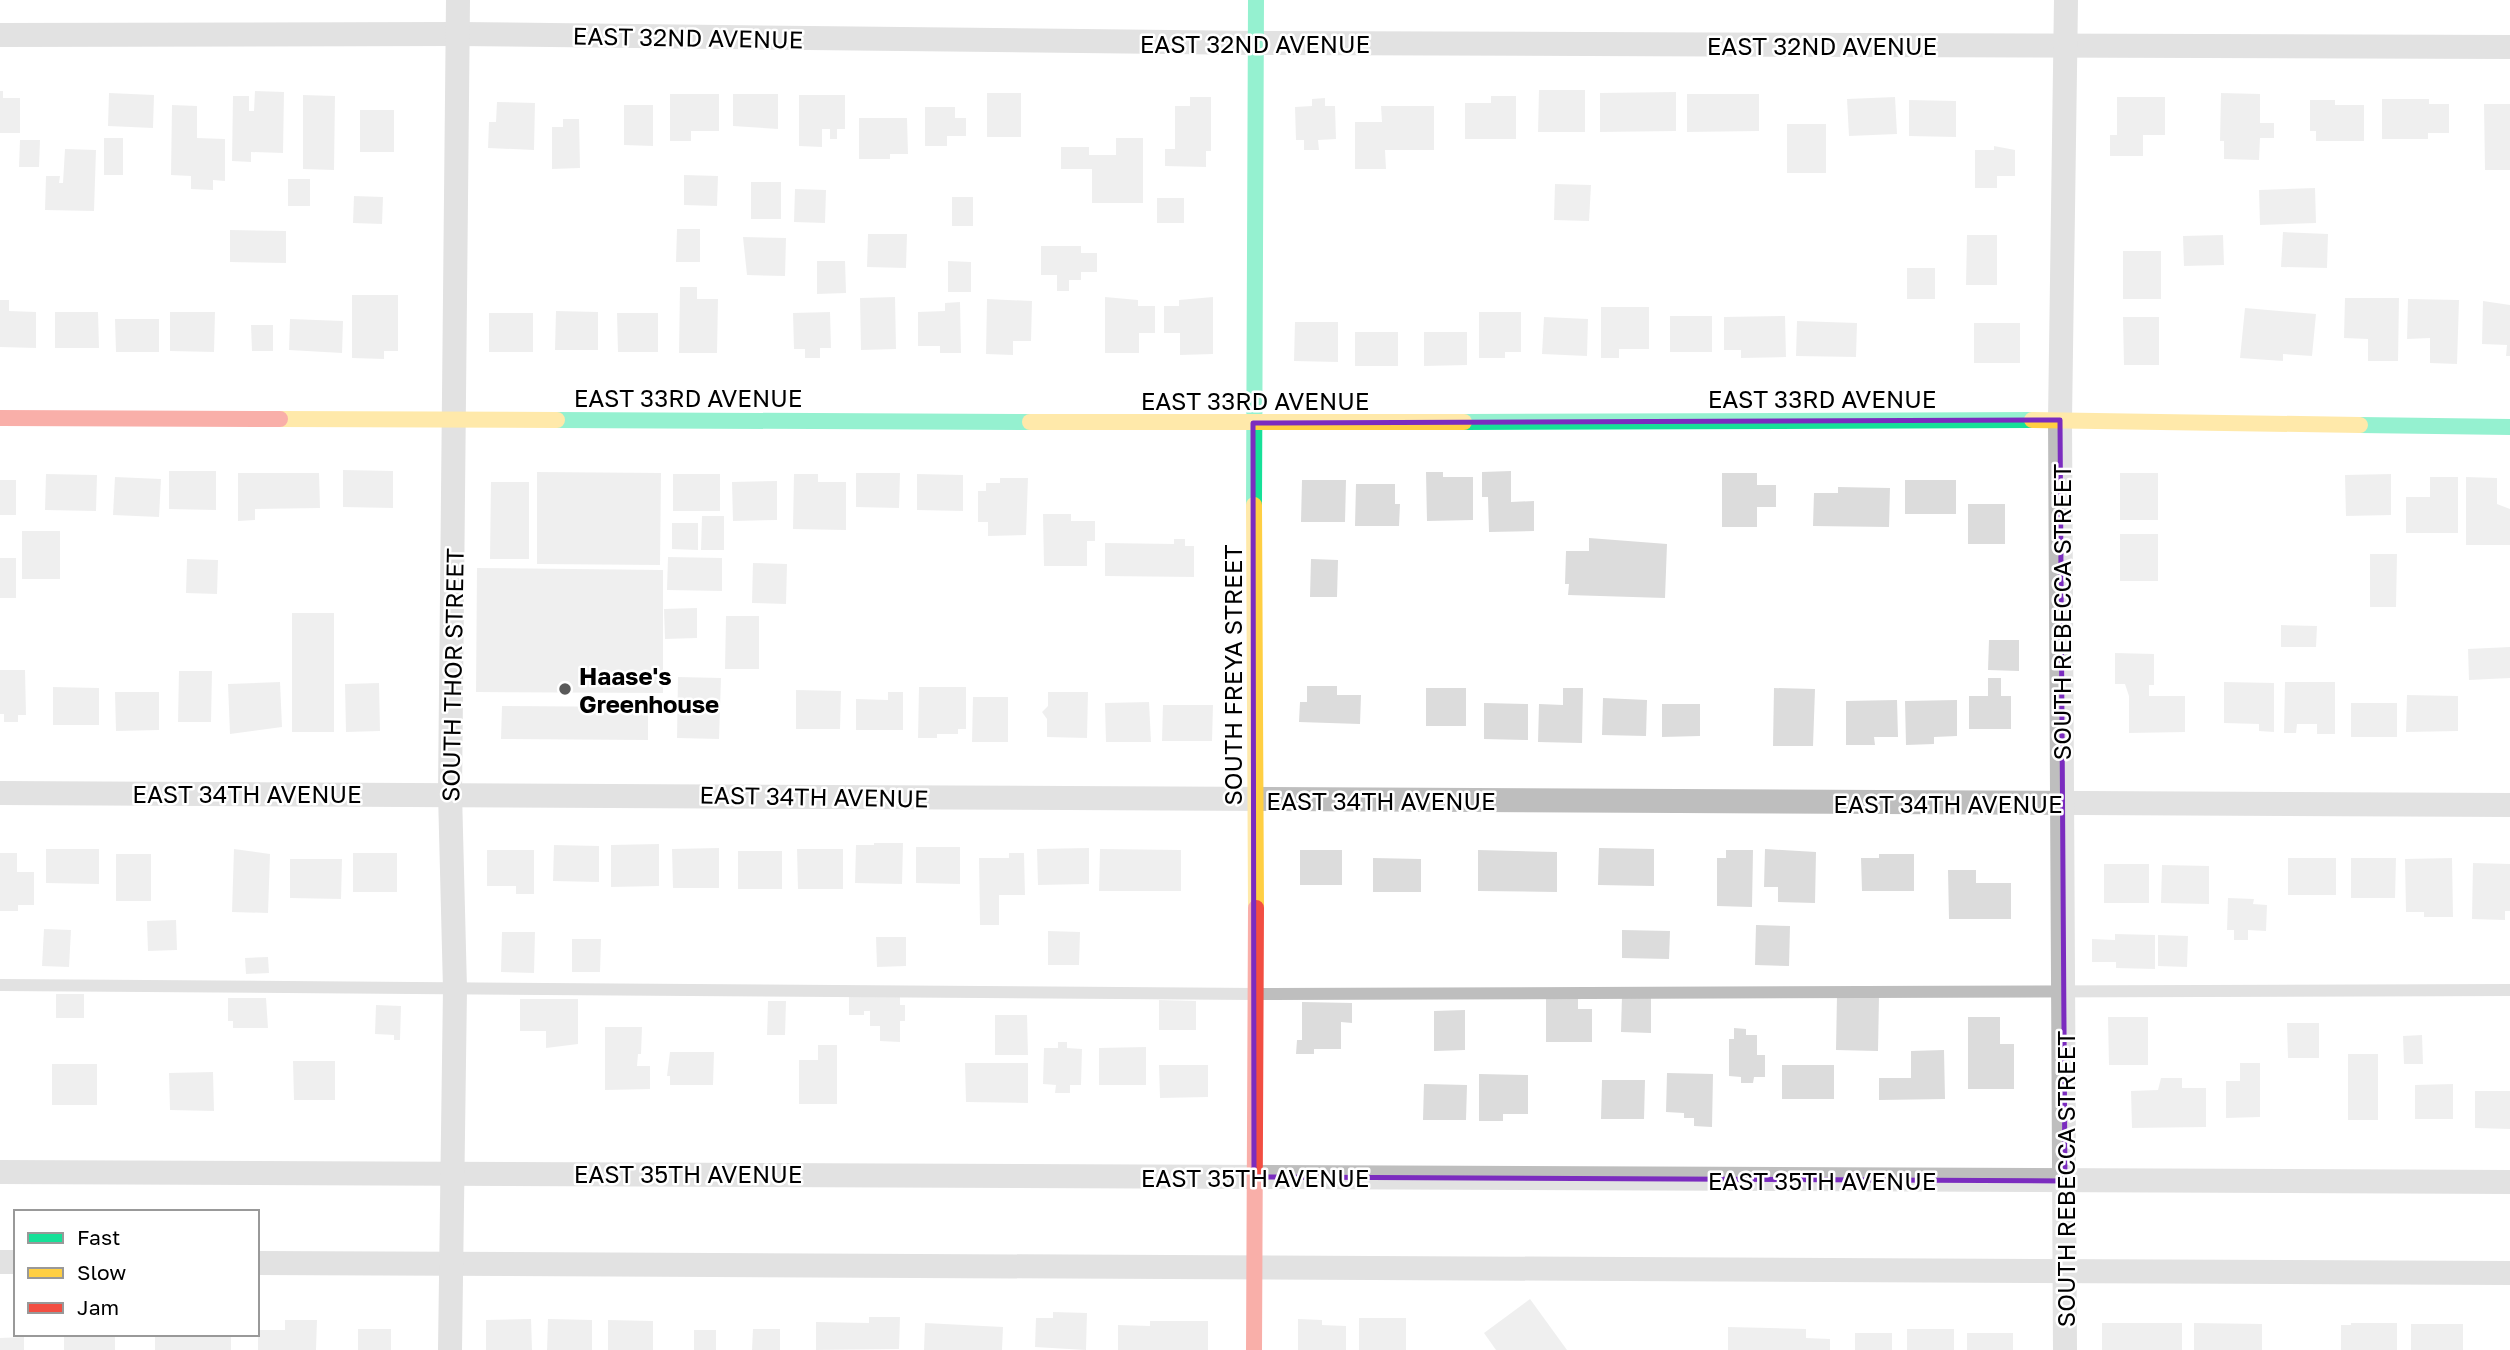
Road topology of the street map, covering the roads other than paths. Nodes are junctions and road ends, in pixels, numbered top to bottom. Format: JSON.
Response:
{"nodes":[{"id":1,"x":458,"y":0,"type":"edge"},
{"id":2,"x":1256,"y":0,"type":"edge"},
{"id":3,"x":2066,"y":0,"type":"edge"},
{"id":4,"x":458,"y":34,"type":"junction"},
{"id":5,"x":0,"y":35,"type":"edge"},
{"id":6,"x":1256,"y":44,"type":"junction"},
{"id":7,"x":2065,"y":46,"type":"junction"},
{"id":8,"x":2510,"y":47,"type":"edge"},
{"id":9,"x":0,"y":418,"type":"edge"},
{"id":10,"x":455,"y":418,"type":"junction"},
{"id":11,"x":2060,"y":420,"type":"junction"},
{"id":12,"x":1253,"y":423,"type":"junction"},
{"id":13,"x":2510,"y":427,"type":"edge"},
{"id":14,"x":0,"y":793,"type":"edge"},
{"id":15,"x":450,"y":793,"type":"junction"},
{"id":16,"x":1256,"y":800,"type":"junction"},
{"id":17,"x":2063,"y":803,"type":"junction"},
{"id":18,"x":2510,"y":805,"type":"edge"},
{"id":19,"x":0,"y":985,"type":"edge"},
{"id":20,"x":455,"y":989,"type":"junction"},
{"id":21,"x":2510,"y":990,"type":"edge"},
{"id":22,"x":2064,"y":992,"type":"junction"},
{"id":23,"x":1255,"y":993,"type":"junction"},
{"id":24,"x":0,"y":1171,"type":"edge"},
{"id":25,"x":453,"y":1171,"type":"junction"},
{"id":26,"x":1254,"y":1177,"type":"junction"},
{"id":27,"x":2065,"y":1181,"type":"junction"},
{"id":28,"x":2510,"y":1182,"type":"edge"},
{"id":29,"x":259,"y":1263,"type":"edge"},
{"id":30,"x":450,"y":1264,"type":"junction"},
{"id":31,"x":1254,"y":1268,"type":"junction"},
{"id":32,"x":2066,"y":1270,"type":"junction"},
{"id":33,"x":2510,"y":1273,"type":"edge"},
{"id":34,"x":450,"y":1350,"type":"edge"},
{"id":35,"x":1254,"y":1350,"type":"edge"},
{"id":36,"x":2065,"y":1350,"type":"edge"}],
"edges":[{"from":1,"to":4,"type":"street","name":"SOUTH THOR STREET"},
{"from":2,"to":6,"type":"street","name":"SOUTH FREYA STREET"},
{"from":3,"to":7,"type":"street","name":"SOUTH REBECCA STREET"},
{"from":4,"to":5,"type":"street","name":"EAST 32ND AVENUE"},
{"from":4,"to":6,"type":"street","name":"EAST 32ND AVENUE"},
{"from":4,"to":10,"type":"street","name":"SOUTH THOR STREET"},
{"from":6,"to":7,"type":"street","name":"EAST 32ND AVENUE"},
{"from":6,"to":12,"type":"street","name":"SOUTH FREYA STREET"},
{"from":7,"to":8,"type":"street","name":"EAST 32ND AVENUE"},
{"from":7,"to":11,"type":"street","name":"SOUTH REBECCA STREET"},
{"from":9,"to":10,"type":"street","name":"EAST 33RD AVENUE"},
{"from":10,"to":12,"type":"street","name":"EAST 33RD AVENUE"},
{"from":10,"to":15,"type":"street","name":"SOUTH THOR STREET"},
{"from":11,"to":12,"type":"street","name":"EAST 33RD AVENUE"},
{"from":11,"to":13,"type":"street","name":"EAST 33RD AVENUE"},
{"from":11,"to":17,"type":"street","name":"SOUTH REBECCA STREET"},
{"from":12,"to":16,"type":"street","name":"SOUTH FREYA STREET"},
{"from":14,"to":15,"type":"street","name":"EAST 34TH AVENUE"},
{"from":15,"to":16,"type":"street","name":"EAST 34TH AVENUE"},
{"from":15,"to":20,"type":"street","name":"SOUTH THOR STREET"},
{"from":16,"to":17,"type":"street","name":"EAST 34TH AVENUE"},
{"from":16,"to":23,"type":"street","name":"SOUTH FREYA STREET"},
{"from":17,"to":18,"type":"street","name":"EAST 34TH AVENUE"},
{"from":17,"to":22,"type":"street","name":"SOUTH REBECCA STREET"},
{"from":19,"to":20,"type":"lane"},
{"from":20,"to":23,"type":"lane"},
{"from":20,"to":25,"type":"street","name":"SOUTH THOR STREET"},
{"from":21,"to":22,"type":"lane"},
{"from":22,"to":23,"type":"lane"},
{"from":22,"to":27,"type":"street","name":"SOUTH REBECCA STREET"},
{"from":23,"to":26,"type":"street","name":"SOUTH FREYA STREET"},
{"from":24,"to":25,"type":"street","name":"EAST 35TH AVENUE"},
{"from":25,"to":26,"type":"street","name":"EAST 35TH AVENUE"},
{"from":25,"to":30,"type":"street","name":"SOUTH THOR STREET"},
{"from":26,"to":27,"type":"street","name":"EAST 35TH AVENUE"},
{"from":26,"to":31,"type":"street","name":"SOUTH FREYA STREET"},
{"from":27,"to":28,"type":"street","name":"EAST 35TH AVENUE"},
{"from":27,"to":32,"type":"street","name":"SOUTH REBECCA STREET"},
{"from":29,"to":30,"type":"street"},
{"from":30,"to":31,"type":"street"},
{"from":30,"to":34,"type":"street","name":"SOUTH THOR STREET"},
{"from":31,"to":32,"type":"street"},
{"from":31,"to":35,"type":"street","name":"SOUTH FREYA STREET"},
{"from":32,"to":33,"type":"street"},
{"from":32,"to":36,"type":"street","name":"SOUTH REBECCA STREET"}]}
